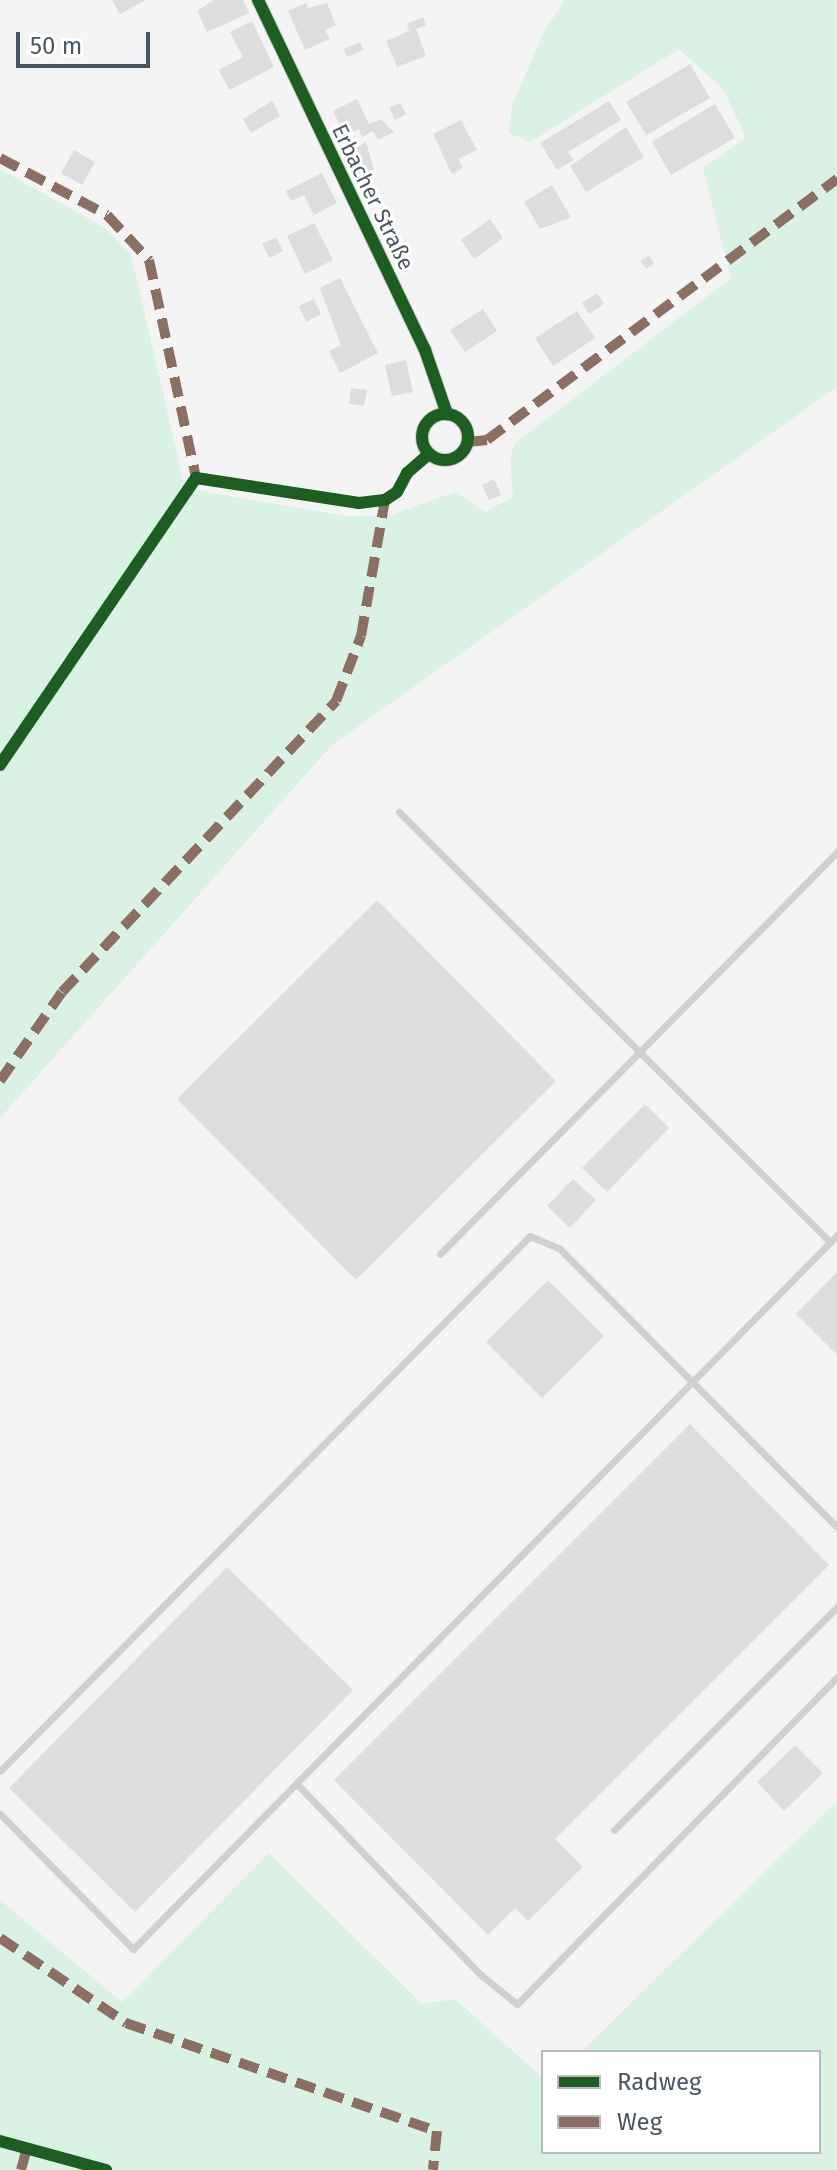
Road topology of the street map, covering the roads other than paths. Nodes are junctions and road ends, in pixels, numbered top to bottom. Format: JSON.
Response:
{"nodes":[{"id":1,"x":258,"y":0,"type":"edge"},
{"id":2,"x":447,"y":414,"type":"dead end"},
{"id":3,"x":399,"y":812,"type":"dead end"},
{"id":4,"x":837,"y":852,"type":"edge"},
{"id":5,"x":640,"y":1049,"type":"junction"},
{"id":6,"x":837,"y":1235,"type":"edge"},
{"id":7,"x":830,"y":1242,"type":"junction"},
{"id":8,"x":440,"y":1254,"type":"dead end"},
{"id":9,"x":692,"y":1383,"type":"junction"},
{"id":10,"x":837,"y":1527,"type":"edge"},
{"id":11,"x":837,"y":1607,"type":"edge"},
{"id":12,"x":837,"y":1677,"type":"edge"},
{"id":13,"x":0,"y":1771,"type":"edge"},
{"id":14,"x":296,"y":1783,"type":"junction"},
{"id":15,"x":0,"y":1814,"type":"edge"},
{"id":16,"x":614,"y":1830,"type":"dead end"}],
"edges":[{"from":1,"to":2,"type":"street","name":"Erbacher Straße"},
{"from":3,"to":5,"type":"lane"},
{"from":4,"to":5,"type":"lane"},
{"from":5,"to":7,"type":"lane"},
{"from":5,"to":8,"type":"lane"},
{"from":6,"to":7,"type":"lane"},
{"from":7,"to":9,"type":"lane"},
{"from":9,"to":10,"type":"lane"},
{"from":9,"to":13,"type":"lane"},
{"from":9,"to":14,"type":"lane"},
{"from":11,"to":16,"type":"lane"},
{"from":12,"to":14,"type":"lane"},
{"from":14,"to":15,"type":"lane"}]}
